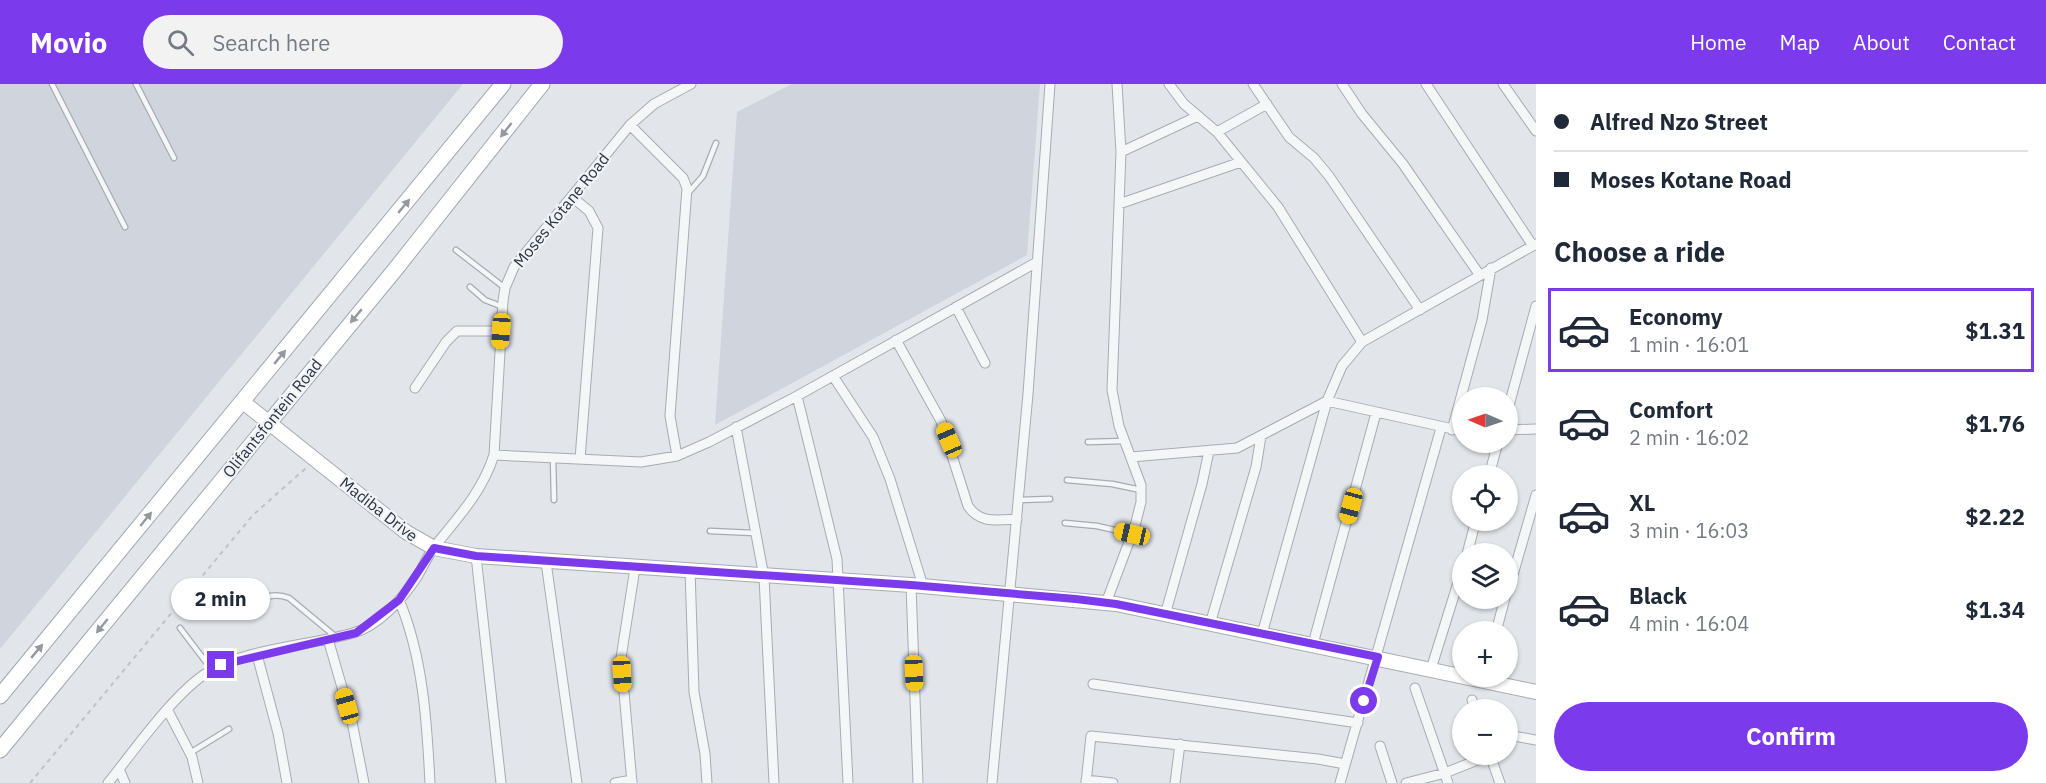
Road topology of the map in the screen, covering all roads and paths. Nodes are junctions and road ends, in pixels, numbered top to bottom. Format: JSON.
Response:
{"nodes":[{"id":1,"x":52,"y":84,"type":"edge"},
{"id":2,"x":136,"y":84,"type":"edge"},
{"id":3,"x":503,"y":84,"type":"edge"},
{"id":4,"x":542,"y":84,"type":"edge"},
{"id":5,"x":692,"y":84,"type":"edge"},
{"id":6,"x":1050,"y":84,"type":"edge"},
{"id":7,"x":1117,"y":84,"type":"edge"},
{"id":8,"x":1169,"y":84,"type":"edge"},
{"id":9,"x":1253,"y":84,"type":"edge"},
{"id":10,"x":1342,"y":84,"type":"edge"},
{"id":11,"x":1426,"y":84,"type":"edge"},
{"id":12,"x":1503,"y":84,"type":"edge"},
{"id":13,"x":1267,"y":104,"type":"junction"},
{"id":14,"x":1198,"y":116,"type":"junction"},
{"id":15,"x":630,"y":125,"type":"junction"},
{"id":16,"x":1536,"y":131,"type":"edge"},
{"id":17,"x":1217,"y":132,"type":"junction"},
{"id":18,"x":716,"y":143,"type":"dead end"},
{"id":19,"x":1121,"y":152,"type":"junction"},
{"id":20,"x":174,"y":158,"type":"dead end"},
{"id":21,"x":1241,"y":162,"type":"junction"},
{"id":22,"x":687,"y":194,"type":"junction"},
{"id":23,"x":572,"y":197,"type":"junction"},
{"id":24,"x":1119,"y":204,"type":"junction"},
{"id":25,"x":125,"y":227,"type":"dead end"},
{"id":26,"x":1534,"y":245,"type":"edge"},
{"id":27,"x":456,"y":250,"type":"dead end"},
{"id":28,"x":1037,"y":262,"type":"junction"},
{"id":29,"x":1491,"y":268,"type":"junction"},
{"id":30,"x":1479,"y":274,"type":"junction"},
{"id":31,"x":470,"y":287,"type":"dead end"},
{"id":32,"x":506,"y":288,"type":"junction"},
{"id":33,"x":1536,"y":306,"type":"edge"},
{"id":34,"x":503,"y":307,"type":"junction"},
{"id":35,"x":956,"y":307,"type":"junction"},
{"id":36,"x":1420,"y":310,"type":"junction"},
{"id":37,"x":501,"y":331,"type":"junction"},
{"id":38,"x":896,"y":340,"type":"junction"},
{"id":39,"x":1362,"y":342,"type":"junction"},
{"id":40,"x":985,"y":363,"type":"dead end"},
{"id":41,"x":833,"y":376,"type":"junction"},
{"id":42,"x":1464,"y":387,"type":"edge"},
{"id":43,"x":1514,"y":387,"type":"edge"},
{"id":44,"x":415,"y":388,"type":"dead end"},
{"id":45,"x":797,"y":396,"type":"junction"},
{"id":46,"x":1327,"y":401,"type":"junction"},
{"id":47,"x":243,"y":402,"type":"junction"},
{"id":48,"x":1376,"y":413,"type":"junction"},
{"id":49,"x":269,"y":421,"type":"junction"},
{"id":50,"x":736,"y":427,"type":"junction"},
{"id":51,"x":1441,"y":428,"type":"junction"},
{"id":52,"x":1536,"y":429,"type":"edge"},
{"id":53,"x":1452,"y":430,"type":"edge"},
{"id":54,"x":1518,"y":430,"type":"edge"},
{"id":55,"x":1261,"y":436,"type":"junction"},
{"id":56,"x":1124,"y":441,"type":"junction"},
{"id":57,"x":1088,"y":442,"type":"dead end"},
{"id":58,"x":1209,"y":451,"type":"junction"},
{"id":59,"x":494,"y":455,"type":"junction"},
{"id":60,"x":677,"y":456,"type":"junction"},
{"id":61,"x":1131,"y":457,"type":"junction"},
{"id":62,"x":553,"y":458,"type":"junction"},
{"id":63,"x":315,"y":459,"type":"junction"},
{"id":64,"x":580,"y":459,"type":"junction"},
{"id":65,"x":1067,"y":480,"type":"dead end"},
{"id":66,"x":1141,"y":490,"type":"junction"},
{"id":67,"x":1536,"y":495,"type":"edge"},
{"id":68,"x":1050,"y":499,"type":"dead end"},
{"id":69,"x":554,"y":500,"type":"dead end"},
{"id":70,"x":1018,"y":500,"type":"junction"},
{"id":71,"x":1017,"y":519,"type":"junction"},
{"id":72,"x":1065,"y":524,"type":"dead end"},
{"id":73,"x":710,"y":531,"type":"dead end"},
{"id":74,"x":757,"y":533,"type":"junction"},
{"id":75,"x":1132,"y":534,"type":"junction"},
{"id":76,"x":434,"y":548,"type":"junction"},
{"id":77,"x":476,"y":556,"type":"junction"},
{"id":78,"x":1518,"y":557,"type":"edge"},
{"id":79,"x":546,"y":562,"type":"junction"},
{"id":80,"x":635,"y":568,"type":"junction"},
{"id":81,"x":690,"y":570,"type":"junction"},
{"id":82,"x":764,"y":577,"type":"junction"},
{"id":83,"x":838,"y":580,"type":"junction"},
{"id":84,"x":917,"y":585,"type":"junction"},
{"id":85,"x":1010,"y":594,"type":"junction"},
{"id":86,"x":399,"y":600,"type":"junction"},
{"id":87,"x":1452,"y":602,"type":"edge"},
{"id":88,"x":1106,"y":603,"type":"junction"},
{"id":89,"x":250,"y":605,"type":"dead end"},
{"id":90,"x":1165,"y":615,"type":"junction"},
{"id":91,"x":1210,"y":624,"type":"junction"},
{"id":92,"x":180,"y":628,"type":"dead end"},
{"id":93,"x":1262,"y":634,"type":"junction"},
{"id":94,"x":332,"y":638,"type":"junction"},
{"id":95,"x":1313,"y":644,"type":"junction"},
{"id":96,"x":257,"y":654,"type":"junction"},
{"id":97,"x":1378,"y":657,"type":"junction"},
{"id":98,"x":1431,"y":669,"type":"junction"},
{"id":99,"x":212,"y":670,"type":"junction"},
{"id":100,"x":1452,"y":673,"type":"edge"},
{"id":101,"x":1094,"y":684,"type":"dead end"},
{"id":102,"x":1518,"y":685,"type":"edge"},
{"id":103,"x":1415,"y":688,"type":"dead end"},
{"id":104,"x":1535,"y":688,"type":"edge"},
{"id":105,"x":0,"y":696,"type":"edge"},
{"id":106,"x":168,"y":711,"type":"junction"},
{"id":107,"x":1358,"y":723,"type":"junction"},
{"id":108,"x":230,"y":729,"type":"dead end"},
{"id":109,"x":1518,"y":737,"type":"edge"},
{"id":110,"x":1536,"y":740,"type":"edge"},
{"id":111,"x":1180,"y":744,"type":"junction"},
{"id":112,"x":1380,"y":746,"type":"dead end"},
{"id":113,"x":0,"y":750,"type":"edge"},
{"id":114,"x":190,"y":753,"type":"junction"},
{"id":115,"x":1345,"y":764,"type":"junction"},
{"id":116,"x":119,"y":769,"type":"junction"},
{"id":117,"x":1445,"y":773,"type":"junction"},
{"id":118,"x":632,"y":781,"type":"edge"},
{"id":119,"x":1086,"y":782,"type":"edge"},
{"id":120,"x":30,"y":783,"type":"edge"},
{"id":121,"x":108,"y":783,"type":"edge"},
{"id":122,"x":124,"y":783,"type":"edge"},
{"id":123,"x":198,"y":783,"type":"edge"},
{"id":124,"x":287,"y":783,"type":"edge"},
{"id":125,"x":364,"y":783,"type":"edge"},
{"id":126,"x":430,"y":783,"type":"edge"},
{"id":127,"x":501,"y":783,"type":"edge"},
{"id":128,"x":577,"y":783,"type":"edge"},
{"id":129,"x":615,"y":783,"type":"edge"},
{"id":130,"x":707,"y":783,"type":"edge"},
{"id":131,"x":774,"y":783,"type":"edge"},
{"id":132,"x":849,"y":783,"type":"edge"},
{"id":133,"x":918,"y":783,"type":"edge"},
{"id":134,"x":992,"y":783,"type":"edge"},
{"id":135,"x":1113,"y":783,"type":"edge"},
{"id":136,"x":1175,"y":783,"type":"edge"},
{"id":137,"x":1340,"y":783,"type":"edge"},
{"id":138,"x":1392,"y":783,"type":"edge"},
{"id":139,"x":1406,"y":783,"type":"edge"},
{"id":140,"x":1448,"y":783,"type":"edge"},
{"id":141,"x":1500,"y":783,"type":"edge"}],
"edges":[{"from":1,"to":25,"type":"lane"},
{"from":2,"to":20,"type":"lane"},
{"from":47,"to":3,"type":"main road","name":"Olifantsfontein Road","one_way":true},
{"from":4,"to":49,"type":"main road","name":"Olifantsfontein Road","one_way":true},
{"from":5,"to":15,"type":"street","name":"Moses Kotane Road"},
{"from":6,"to":28,"type":"street"},
{"from":7,"to":19,"type":"street"},
{"from":8,"to":14,"type":"street"},
{"from":9,"to":13,"type":"street"},
{"from":10,"to":30,"type":"street"},
{"from":11,"to":26,"type":"street"},
{"from":12,"to":16,"type":"street"},
{"from":13,"to":17,"type":"street"},
{"from":13,"to":36,"type":"street"},
{"from":14,"to":17,"type":"street"},
{"from":14,"to":19,"type":"street"},
{"from":15,"to":22,"type":"street"},
{"from":15,"to":23,"type":"street","name":"Moses Kotane Road"},
{"from":17,"to":21,"type":"street"},
{"from":18,"to":22,"type":"lane"},
{"from":19,"to":24,"type":"street"},
{"from":21,"to":24,"type":"street"},
{"from":21,"to":39,"type":"street"},
{"from":22,"to":60,"type":"street"},
{"from":23,"to":32,"type":"street","name":"Moses Kotane Road"},
{"from":23,"to":64,"type":"street"},
{"from":24,"to":56,"type":"street"},
{"from":26,"to":29,"type":"street"},
{"from":27,"to":32,"type":"lane"},
{"from":28,"to":35,"type":"street"},
{"from":28,"to":70,"type":"street"},
{"from":29,"to":30,"type":"street"},
{"from":29,"to":42,"type":"street"},
{"from":30,"to":36,"type":"street"},
{"from":31,"to":34,"type":"lane"},
{"from":32,"to":34,"type":"street","name":"Moses Kotane Road"},
{"from":33,"to":43,"type":"street"},
{"from":34,"to":37,"type":"street","name":"Moses Kotane Road"},
{"from":35,"to":38,"type":"street"},
{"from":35,"to":40,"type":"street"},
{"from":36,"to":39,"type":"street"},
{"from":37,"to":44,"type":"street"},
{"from":37,"to":59,"type":"street","name":"Moses Kotane Road"},
{"from":38,"to":41,"type":"street"},
{"from":38,"to":71,"type":"street"},
{"from":39,"to":46,"type":"street"},
{"from":41,"to":45,"type":"street"},
{"from":41,"to":84,"type":"street"},
{"from":45,"to":50,"type":"street"},
{"from":45,"to":83,"type":"street"},
{"from":46,"to":48,"type":"street"},
{"from":46,"to":55,"type":"street"},
{"from":46,"to":93,"type":"street"},
{"from":47,"to":49,"type":"street","name":"Madiba Drive"},
{"from":105,"to":47,"type":"main road","name":"Olifantsfontein Road","one_way":true},
{"from":48,"to":51,"type":"street"},
{"from":48,"to":95,"type":"street"},
{"from":49,"to":63,"type":"street","name":"Madiba Drive"},
{"from":49,"to":113,"type":"main road","name":"Olifantsfontein Road","one_way":true},
{"from":50,"to":60,"type":"street"},
{"from":50,"to":74,"type":"street"},
{"from":51,"to":53,"type":"street"},
{"from":51,"to":97,"type":"street"},
{"from":52,"to":54,"type":"street"},
{"from":55,"to":58,"type":"street"},
{"from":55,"to":91,"type":"street"},
{"from":56,"to":57,"type":"lane"},
{"from":56,"to":61,"type":"street"},
{"from":58,"to":61,"type":"street"},
{"from":58,"to":90,"type":"street"},
{"from":59,"to":62,"type":"street"},
{"from":59,"to":76,"type":"street","name":"Moses Kotane Road"},
{"from":60,"to":64,"type":"street"},
{"from":61,"to":66,"type":"street"},
{"from":62,"to":64,"type":"street"},
{"from":62,"to":69,"type":"lane"},
{"from":63,"to":76,"type":"street","name":"Madiba Drive"},
{"from":63,"to":120,"type":"path"},
{"from":65,"to":66,"type":"lane"},
{"from":66,"to":75,"type":"street"},
{"from":67,"to":78,"type":"street"},
{"from":68,"to":70,"type":"lane"},
{"from":70,"to":71,"type":"street"},
{"from":71,"to":85,"type":"street"},
{"from":72,"to":75,"type":"lane"},
{"from":73,"to":74,"type":"lane"},
{"from":74,"to":82,"type":"street"},
{"from":75,"to":88,"type":"street"},
{"from":76,"to":77,"type":"street","name":"Madiba Drive"},
{"from":76,"to":86,"type":"street","name":"Moses Kotane Road"},
{"from":77,"to":79,"type":"street","name":"Madiba Drive"},
{"from":77,"to":127,"type":"street"},
{"from":79,"to":80,"type":"street","name":"Madiba Drive"},
{"from":79,"to":128,"type":"street"},
{"from":80,"to":81,"type":"street","name":"Madiba Drive"},
{"from":80,"to":118,"type":"street"},
{"from":81,"to":82,"type":"street","name":"Madiba Drive"},
{"from":81,"to":130,"type":"street"},
{"from":82,"to":83,"type":"street","name":"Madiba Drive"},
{"from":82,"to":131,"type":"street"},
{"from":83,"to":84,"type":"street","name":"Madiba Drive"},
{"from":83,"to":132,"type":"street"},
{"from":84,"to":85,"type":"street","name":"Madiba Drive"},
{"from":84,"to":133,"type":"street"},
{"from":85,"to":88,"type":"street","name":"Madiba Drive"},
{"from":85,"to":134,"type":"street"},
{"from":86,"to":94,"type":"street","name":"Moses Kotane Road"},
{"from":86,"to":126,"type":"street"},
{"from":87,"to":98,"type":"street"},
{"from":88,"to":90,"type":"street","name":"Madiba Drive"},
{"from":89,"to":94,"type":"lane"},
{"from":90,"to":91,"type":"street","name":"Madiba Drive"},
{"from":91,"to":93,"type":"street","name":"Madiba Drive"},
{"from":92,"to":99,"type":"lane"},
{"from":93,"to":95,"type":"street","name":"Madiba Drive"},
{"from":94,"to":96,"type":"street","name":"Moses Kotane Road"},
{"from":94,"to":125,"type":"street"},
{"from":95,"to":97,"type":"street","name":"Madiba Drive"},
{"from":96,"to":99,"type":"street","name":"Moses Kotane Road"},
{"from":96,"to":124,"type":"street"},
{"from":97,"to":98,"type":"street","name":"Madiba Drive"},
{"from":97,"to":107,"type":"street"},
{"from":98,"to":100,"type":"street","name":"Madiba Drive"},
{"from":99,"to":106,"type":"street","name":"Moses Kotane Road"},
{"from":101,"to":107,"type":"street"},
{"from":102,"to":104,"type":"street","name":"Madiba Drive"},
{"from":103,"to":117,"type":"street"},
{"from":106,"to":114,"type":"street"},
{"from":106,"to":116,"type":"street","name":"Moses Kotane Road"},
{"from":107,"to":115,"type":"street"},
{"from":108,"to":114,"type":"lane"},
{"from":109,"to":110,"type":"street"},
{"from":111,"to":115,"type":"street"},
{"from":111,"to":119,"type":"street"},
{"from":111,"to":136,"type":"street"},
{"from":112,"to":138,"type":"street"},
{"from":114,"to":123,"type":"street"},
{"from":115,"to":137,"type":"street"},
{"from":116,"to":121,"type":"street","name":"Moses Kotane Road"},
{"from":116,"to":122,"type":"street"},
{"from":117,"to":139,"type":"street"},
{"from":117,"to":140,"type":"street"},
{"from":117,"to":141,"type":"street"},
{"from":118,"to":129,"type":"street"},
{"from":119,"to":135,"type":"street"}]}
